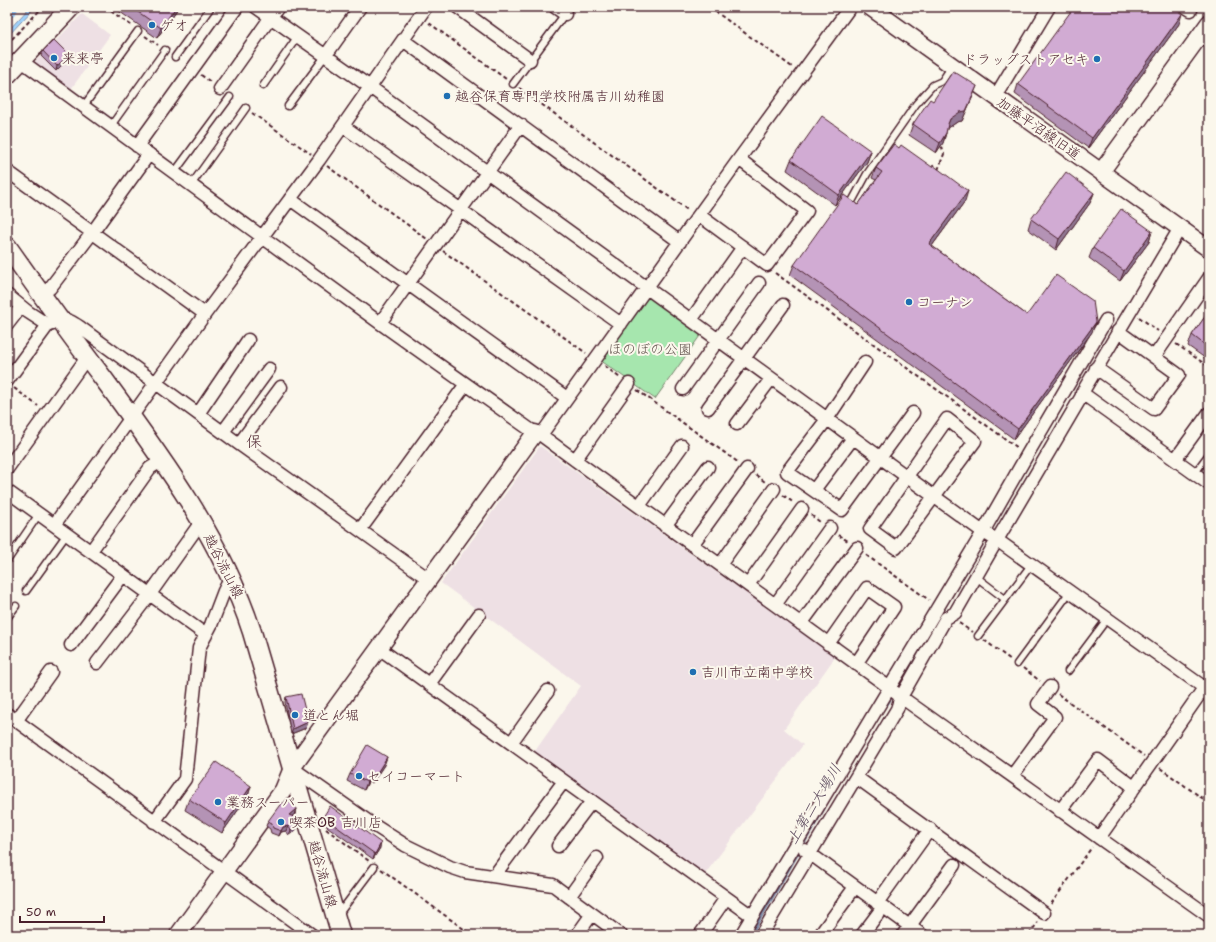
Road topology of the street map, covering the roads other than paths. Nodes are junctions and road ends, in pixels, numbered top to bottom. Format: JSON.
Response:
{"nodes":[{"id":1,"x":54,"y":7,"type":"edge"},
{"id":2,"x":71,"y":7,"type":"edge"},
{"id":3,"x":211,"y":7,"type":"edge"},
{"id":4,"x":237,"y":7,"type":"edge"},
{"id":5,"x":256,"y":7,"type":"edge"},
{"id":6,"x":360,"y":7,"type":"edge"},
{"id":7,"x":457,"y":7,"type":"edge"},
{"id":8,"x":850,"y":7,"type":"edge"},
{"id":9,"x":870,"y":7,"type":"edge"},
{"id":10,"x":1049,"y":7,"type":"edge"},
{"id":11,"x":563,"y":9,"type":"edge"},
{"id":12,"x":274,"y":12,"type":"edge"},
{"id":13,"x":423,"y":12,"type":"edge"},
{"id":14,"x":1209,"y":23,"type":"edge"},
{"id":15,"x":138,"y":31,"type":"dead end"},
{"id":16,"x":298,"y":36,"type":"junction"},
{"id":17,"x":403,"y":40,"type":"junction"},
{"id":18,"x":165,"y":50,"type":"dead end"},
{"id":19,"x":326,"y":55,"type":"junction"},
{"id":20,"x":175,"y":57,"type":"dead end"},
{"id":21,"x":14,"y":59,"type":"edge"},
{"id":22,"x":530,"y":60,"type":"junction"},
{"id":23,"x":952,"y":66,"type":"junction"},
{"id":24,"x":7,"y":75,"type":"edge"},
{"id":25,"x":513,"y":84,"type":"road end"},
{"id":26,"x":263,"y":86,"type":"dead end"},
{"id":27,"x":370,"y":87,"type":"junction"},
{"id":28,"x":220,"y":89,"type":"dead end"},
{"id":29,"x":230,"y":97,"type":"dead end"},
{"id":30,"x":995,"y":97,"type":"junction"},
{"id":31,"x":288,"y":106,"type":"dead end"},
{"id":32,"x":83,"y":107,"type":"junction"},
{"id":33,"x":246,"y":108,"type":"dead end"},
{"id":34,"x":521,"y":125,"type":"junction"},
{"id":35,"x":343,"y":126,"type":"junction"},
{"id":36,"x":110,"y":127,"type":"junction"},
{"id":37,"x":137,"y":146,"type":"junction"},
{"id":38,"x":149,"y":154,"type":"junction"},
{"id":39,"x":739,"y":160,"type":"junction"},
{"id":40,"x":7,"y":171,"type":"edge"},
{"id":41,"x":487,"y":172,"type":"junction"},
{"id":42,"x":1101,"y":172,"type":"junction"},
{"id":43,"x":174,"y":173,"type":"junction"},
{"id":44,"x":191,"y":185,"type":"junction"},
{"id":45,"x":290,"y":198,"type":"junction"},
{"id":46,"x":461,"y":210,"type":"junction"},
{"id":47,"x":847,"y":210,"type":"edge"},
{"id":48,"x":699,"y":215,"type":"junction"},
{"id":49,"x":1180,"y":228,"type":"junction"},
{"id":50,"x":92,"y":233,"type":"junction"},
{"id":51,"x":263,"y":237,"type":"junction"},
{"id":52,"x":680,"y":242,"type":"junction"},
{"id":53,"x":7,"y":246,"type":"edge"},
{"id":54,"x":743,"y":247,"type":"junction"},
{"id":55,"x":1209,"y":249,"type":"edge"},
{"id":56,"x":1209,"y":278,"type":"edge"},
{"id":57,"x":408,"y":284,"type":"junction"},
{"id":58,"x":759,"y":284,"type":"dead end"},
{"id":59,"x":647,"y":288,"type":"junction"},
{"id":60,"x":42,"y":295,"type":"junction"},
{"id":61,"x":7,"y":296,"type":"edge"},
{"id":62,"x":783,"y":305,"type":"dead end"},
{"id":63,"x":21,"y":306,"type":"junction"},
{"id":64,"x":205,"y":314,"type":"junction"},
{"id":65,"x":690,"y":320,"type":"junction"},
{"id":66,"x":1106,"y":320,"type":"dead end"},
{"id":67,"x":54,"y":322,"type":"junction"},
{"id":68,"x":380,"y":323,"type":"junction"},
{"id":69,"x":620,"y":324,"type":"junction"},
{"id":70,"x":7,"y":325,"type":"edge"},
{"id":71,"x":1118,"y":331,"type":"junction"},
{"id":72,"x":248,"y":340,"type":"dead end"},
{"id":73,"x":718,"y":340,"type":"junction"},
{"id":74,"x":1154,"y":357,"type":"junction"},
{"id":75,"x":88,"y":359,"type":"junction"},
{"id":76,"x":744,"y":359,"type":"junction"},
{"id":77,"x":865,"y":362,"type":"dead end"},
{"id":78,"x":1096,"y":368,"type":"junction"},
{"id":79,"x":269,"y":369,"type":"dead end"},
{"id":80,"x":771,"y":379,"type":"junction"},
{"id":81,"x":156,"y":383,"type":"junction"},
{"id":82,"x":10,"y":384,"type":"edge"},
{"id":83,"x":466,"y":384,"type":"junction"},
{"id":84,"x":629,"y":384,"type":"road end"},
{"id":85,"x":281,"y":387,"type":"dead end"},
{"id":86,"x":683,"y":389,"type":"dead end"},
{"id":87,"x":1083,"y":394,"type":"junction"},
{"id":88,"x":567,"y":398,"type":"junction"},
{"id":89,"x":708,"y":408,"type":"dead end"},
{"id":90,"x":913,"y":413,"type":"dead end"},
{"id":91,"x":1209,"y":413,"type":"edge"},
{"id":92,"x":198,"y":414,"type":"junction"},
{"id":93,"x":132,"y":417,"type":"junction"},
{"id":94,"x":827,"y":419,"type":"junction"},
{"id":95,"x":737,"y":424,"type":"dead end"},
{"id":96,"x":223,"y":432,"type":"junction"},
{"id":97,"x":538,"y":434,"type":"junction"},
{"id":98,"x":853,"y":438,"type":"junction"},
{"id":99,"x":240,"y":444,"type":"junction"},
{"id":100,"x":682,"y":446,"type":"dead end"},
{"id":101,"x":1209,"y":454,"type":"edge"},
{"id":102,"x":880,"y":457,"type":"junction"},
{"id":103,"x":163,"y":460,"type":"junction"},
{"id":104,"x":575,"y":460,"type":"junction"},
{"id":105,"x":1175,"y":460,"type":"junction"},
{"id":106,"x":708,"y":467,"type":"dead end"},
{"id":107,"x":7,"y":469,"type":"edge"},
{"id":108,"x":747,"y":469,"type":"road end"},
{"id":109,"x":1194,"y":474,"type":"junction"},
{"id":110,"x":906,"y":476,"type":"junction"},
{"id":111,"x":1209,"y":484,"type":"edge"},
{"id":112,"x":774,"y":489,"type":"road end"},
{"id":113,"x":814,"y":490,"type":"junction"},
{"id":114,"x":7,"y":491,"type":"edge"},
{"id":115,"x":934,"y":496,"type":"junction"},
{"id":116,"x":639,"y":506,"type":"junction"},
{"id":117,"x":802,"y":509,"type":"road end"},
{"id":118,"x":39,"y":514,"type":"junction"},
{"id":119,"x":201,"y":522,"type":"junction"},
{"id":120,"x":54,"y":525,"type":"junction"},
{"id":121,"x":665,"y":526,"type":"junction"},
{"id":122,"x":830,"y":528,"type":"road end"},
{"id":123,"x":360,"y":530,"type":"junction"},
{"id":124,"x":67,"y":534,"type":"junction"},
{"id":125,"x":989,"y":536,"type":"junction"},
{"id":126,"x":692,"y":545,"type":"junction"},
{"id":127,"x":857,"y":548,"type":"road end"},
{"id":128,"x":91,"y":551,"type":"junction"},
{"id":129,"x":7,"y":561,"type":"edge"},
{"id":130,"x":720,"y":565,"type":"junction"},
{"id":131,"x":1031,"y":565,"type":"junction"},
{"id":132,"x":123,"y":575,"type":"junction"},
{"id":133,"x":975,"y":576,"type":"junction"},
{"id":134,"x":430,"y":580,"type":"junction"},
{"id":135,"x":233,"y":582,"type":"junction"},
{"id":136,"x":748,"y":585,"type":"junction"},
{"id":137,"x":26,"y":591,"type":"dead end"},
{"id":138,"x":1069,"y":592,"type":"junction"},
{"id":139,"x":150,"y":594,"type":"junction"},
{"id":140,"x":1006,"y":599,"type":"junction"},
{"id":141,"x":774,"y":604,"type":"junction"},
{"id":142,"x":16,"y":606,"type":"dead end"},
{"id":143,"x":479,"y":616,"type":"dead end"},
{"id":144,"x":7,"y":618,"type":"edge"},
{"id":145,"x":1107,"y":619,"type":"junction"},
{"id":146,"x":801,"y":624,"type":"junction"},
{"id":147,"x":206,"y":635,"type":"junction"},
{"id":148,"x":978,"y":636,"type":"road end"},
{"id":149,"x":828,"y":644,"type":"junction"},
{"id":150,"x":70,"y":645,"type":"dead end"},
{"id":151,"x":380,"y":649,"type":"junction"},
{"id":152,"x":97,"y":663,"type":"dead end"},
{"id":153,"x":856,"y":664,"type":"junction"},
{"id":154,"x":1017,"y":664,"type":"road end"},
{"id":155,"x":1068,"y":671,"type":"dead end"},
{"id":156,"x":51,"y":672,"type":"dead end"},
{"id":157,"x":429,"y":684,"type":"junction"},
{"id":158,"x":1050,"y":687,"type":"road end"},
{"id":159,"x":1206,"y":689,"type":"edge"},
{"id":160,"x":548,"y":690,"type":"dead end"},
{"id":161,"x":896,"y":693,"type":"junction"},
{"id":162,"x":11,"y":718,"type":"edge"},
{"id":163,"x":511,"y":743,"type":"junction"},
{"id":164,"x":292,"y":768,"type":"junction"},
{"id":165,"x":1012,"y":776,"type":"junction"},
{"id":166,"x":856,"y":777,"type":"junction"},
{"id":167,"x":564,"y":781,"type":"junction"},
{"id":168,"x":1134,"y":787,"type":"junction"},
{"id":169,"x":592,"y":801,"type":"junction"},
{"id":170,"x":1060,"y":811,"type":"junction"},
{"id":171,"x":154,"y":822,"type":"junction"},
{"id":172,"x":930,"y":829,"type":"junction"},
{"id":173,"x":1099,"y":838,"type":"junction"},
{"id":174,"x":796,"y":844,"type":"junction"},
{"id":175,"x":558,"y":846,"type":"dead end"},
{"id":176,"x":810,"y":853,"type":"junction"},
{"id":177,"x":597,"y":858,"type":"dead end"},
{"id":178,"x":374,"y":865,"type":"road end"},
{"id":179,"x":954,"y":865,"type":"dead end"},
{"id":180,"x":223,"y":871,"type":"junction"},
{"id":181,"x":494,"y":876,"type":"junction"},
{"id":182,"x":855,"y":887,"type":"junction"},
{"id":183,"x":568,"y":897,"type":"junction"},
{"id":184,"x":726,"y":898,"type":"junction"},
{"id":185,"x":880,"y":905,"type":"junction"},
{"id":186,"x":1044,"y":913,"type":"road end"},
{"id":187,"x":592,"y":914,"type":"junction"},
{"id":188,"x":752,"y":916,"type":"junction"},
{"id":189,"x":1209,"y":916,"type":"edge"},
{"id":190,"x":336,"y":918,"type":"junction"},
{"id":191,"x":906,"y":931,"type":"edge"},
{"id":192,"x":178,"y":935,"type":"edge"},
{"id":193,"x":312,"y":935,"type":"edge"},
{"id":194,"x":341,"y":935,"type":"edge"},
{"id":195,"x":576,"y":935,"type":"edge"},
{"id":196,"x":621,"y":935,"type":"edge"},
{"id":197,"x":700,"y":935,"type":"edge"},
{"id":198,"x":741,"y":935,"type":"edge"},
{"id":199,"x":761,"y":935,"type":"edge"},
{"id":200,"x":820,"y":935,"type":"edge"},
{"id":201,"x":862,"y":935,"type":"edge"},
{"id":202,"x":922,"y":935,"type":"edge"}],
"edges":[{"from":1,"to":21,"type":"main road"},
{"from":2,"to":21,"type":"main road"},
{"from":3,"to":20,"type":"lane"},
{"from":4,"to":37,"type":"street"},
{"from":5,"to":12,"type":"street"},
{"from":6,"to":19,"type":"street"},
{"from":7,"to":22,"type":"street"},
{"from":8,"to":39,"type":"street"},
{"from":9,"to":23,"type":"street","name":"加藤平沼線旧道"},
{"from":10,"to":30,"type":"street"},
{"from":11,"to":22,"type":"lane"},
{"from":12,"to":16,"type":"street"},
{"from":12,"to":28,"type":"street"},
{"from":13,"to":17,"type":"street"},
{"from":14,"to":42,"type":"street"},
{"from":15,"to":32,"type":"lane"},
{"from":16,"to":19,"type":"street"},
{"from":16,"to":26,"type":"lane"},
{"from":17,"to":27,"type":"street"},
{"from":17,"to":34,"type":"street"},
{"from":18,"to":36,"type":"lane"},
{"from":19,"to":27,"type":"street"},
{"from":19,"to":31,"type":"lane"},
{"from":21,"to":24,"type":"main road"},
{"from":21,"to":32,"type":"street"},
{"from":22,"to":25,"type":"lane"},
{"from":23,"to":30,"type":"street","name":"加藤平沼線旧道"},
{"from":23,"to":47,"type":"lane"},
{"from":27,"to":35,"type":"street"},
{"from":27,"to":41,"type":"street"},
{"from":29,"to":43,"type":"lane"},
{"from":30,"to":42,"type":"street","name":"加藤平沼線旧道"},
{"from":32,"to":36,"type":"street"},
{"from":33,"to":44,"type":"lane"},
{"from":34,"to":41,"type":"street"},
{"from":34,"to":52,"type":"street"},
{"from":35,"to":45,"type":"street"},
{"from":35,"to":46,"type":"street"},
{"from":36,"to":37,"type":"street"},
{"from":37,"to":38,"type":"street"},
{"from":38,"to":43,"type":"street"},
{"from":38,"to":50,"type":"street"},
{"from":39,"to":48,"type":"street"},
{"from":39,"to":54,"type":"street"},
{"from":40,"to":50,"type":"street"},
{"from":41,"to":46,"type":"street"},
{"from":41,"to":59,"type":"street"},
{"from":42,"to":49,"type":"street","name":"加藤平沼線旧道"},
{"from":43,"to":44,"type":"street"},
{"from":44,"to":51,"type":"street"},
{"from":45,"to":51,"type":"street"},
{"from":45,"to":57,"type":"street"},
{"from":46,"to":57,"type":"street"},
{"from":46,"to":69,"type":"street"},
{"from":48,"to":52,"type":"street"},
{"from":48,"to":54,"type":"street"},
{"from":49,"to":55,"type":"street","name":"加藤平沼線旧道"},
{"from":49,"to":71,"type":"street"},
{"from":50,"to":60,"type":"street"},
{"from":50,"to":64,"type":"street"},
{"from":51,"to":64,"type":"street"},
{"from":51,"to":68,"type":"street"},
{"from":52,"to":59,"type":"street"},
{"from":53,"to":60,"type":"main road","name":"越谷流山線"},
{"from":54,"to":65,"type":"street"},
{"from":56,"to":74,"type":"street"},
{"from":57,"to":68,"type":"street"},
{"from":57,"to":88,"type":"street"},
{"from":58,"to":73,"type":"street"},
{"from":59,"to":65,"type":"street"},
{"from":59,"to":69,"type":"street"},
{"from":60,"to":67,"type":"main road","name":"越谷流山線"},
{"from":61,"to":63,"type":"street"},
{"from":62,"to":76,"type":"street"},
{"from":63,"to":67,"type":"street"},
{"from":63,"to":70,"type":"street"},
{"from":64,"to":81,"type":"street"},
{"from":65,"to":73,"type":"street"},
{"from":66,"to":125,"type":"street"},
{"from":67,"to":75,"type":"main road","name":"越谷流山線"},
{"from":67,"to":81,"type":"street"},
{"from":67,"to":82,"type":"street"},
{"from":68,"to":83,"type":"street"},
{"from":69,"to":88,"type":"street"},
{"from":71,"to":74,"type":"street"},
{"from":71,"to":78,"type":"street"},
{"from":72,"to":92,"type":"street"},
{"from":73,"to":76,"type":"street"},
{"from":73,"to":86,"type":"street"},
{"from":74,"to":78,"type":"street"},
{"from":75,"to":93,"type":"main road","name":"越谷流山線"},
{"from":75,"to":107,"type":"street"},
{"from":76,"to":80,"type":"street"},
{"from":76,"to":89,"type":"street"},
{"from":77,"to":94,"type":"street"},
{"from":78,"to":87,"type":"street"},
{"from":79,"to":96,"type":"street"},
{"from":80,"to":94,"type":"street"},
{"from":80,"to":95,"type":"street"},
{"from":81,"to":92,"type":"street"},
{"from":81,"to":93,"type":"street"},
{"from":83,"to":97,"type":"street"},
{"from":83,"to":123,"type":"street"},
{"from":84,"to":104,"type":"street"},
{"from":85,"to":99,"type":"street"},
{"from":87,"to":105,"type":"street"},
{"from":87,"to":125,"type":"street"},
{"from":88,"to":97,"type":"street"},
{"from":90,"to":102,"type":"street"},
{"from":91,"to":105,"type":"street"},
{"from":92,"to":96,"type":"street"},
{"from":93,"to":103,"type":"main road","name":"越谷流山線"},
{"from":93,"to":120,"type":"street"},
{"from":94,"to":98,"type":"street"},
{"from":94,"to":113,"type":"street"},
{"from":96,"to":99,"type":"street"},
{"from":97,"to":104,"type":"street"},
{"from":97,"to":134,"type":"street"},
{"from":98,"to":102,"type":"street"},
{"from":98,"to":113,"type":"street"},
{"from":99,"to":123,"type":"street"},
{"from":100,"to":116,"type":"street"},
{"from":101,"to":109,"type":"lane"},
{"from":102,"to":110,"type":"street"},
{"from":102,"to":113,"type":"street"},
{"from":103,"to":119,"type":"main road","name":"越谷流山線"},
{"from":103,"to":128,"type":"street"},
{"from":104,"to":116,"type":"street"},
{"from":105,"to":109,"type":"street"},
{"from":106,"to":121,"type":"street"},
{"from":108,"to":126,"type":"street"},
{"from":109,"to":111,"type":"street"},
{"from":110,"to":115,"type":"street"},
{"from":110,"to":115,"type":"street"},
{"from":110,"to":115,"type":"street"},
{"from":112,"to":130,"type":"street"},
{"from":114,"to":118,"type":"street"},
{"from":115,"to":125,"type":"street"},
{"from":116,"to":121,"type":"street"},
{"from":117,"to":136,"type":"street"},
{"from":118,"to":120,"type":"street"},
{"from":118,"to":129,"type":"lane"},
{"from":119,"to":135,"type":"main road","name":"越谷流山線"},
{"from":119,"to":139,"type":"street"},
{"from":120,"to":124,"type":"street"},
{"from":121,"to":126,"type":"street"},
{"from":122,"to":141,"type":"street"},
{"from":123,"to":134,"type":"street"},
{"from":124,"to":128,"type":"street"},
{"from":124,"to":137,"type":"lane"},
{"from":125,"to":131,"type":"street"},
{"from":125,"to":133,"type":"street"},
{"from":125,"to":161,"type":"street"},
{"from":126,"to":130,"type":"street"},
{"from":127,"to":146,"type":"street"},
{"from":128,"to":132,"type":"street"},
{"from":130,"to":136,"type":"street"},
{"from":131,"to":138,"type":"street"},
{"from":131,"to":140,"type":"lane"},
{"from":132,"to":139,"type":"street"},
{"from":132,"to":150,"type":"street"},
{"from":133,"to":140,"type":"lane"},
{"from":133,"to":161,"type":"street"},
{"from":134,"to":151,"type":"street"},
{"from":135,"to":147,"type":"street"},
{"from":135,"to":164,"type":"main road","name":"越谷流山線"},
{"from":136,"to":141,"type":"street"},
{"from":138,"to":145,"type":"street"},
{"from":138,"to":154,"type":"lane"},
{"from":139,"to":147,"type":"street"},
{"from":139,"to":152,"type":"street"},
{"from":140,"to":148,"type":"lane"},
{"from":141,"to":146,"type":"street"},
{"from":142,"to":144,"type":"lane"},
{"from":143,"to":157,"type":"street"},
{"from":145,"to":155,"type":"lane"},
{"from":145,"to":159,"type":"street"},
{"from":146,"to":149,"type":"street"},
{"from":147,"to":171,"type":"street"},
{"from":149,"to":153,"type":"street"},
{"from":149,"to":153,"type":"street"},
{"from":151,"to":157,"type":"street"},
{"from":151,"to":164,"type":"street"},
{"from":153,"to":161,"type":"street"},
{"from":156,"to":162,"type":"street"},
{"from":157,"to":163,"type":"street"},
{"from":158,"to":165,"type":"street"},
{"from":159,"to":168,"type":"street"},
{"from":160,"to":163,"type":"street"},
{"from":161,"to":165,"type":"street"},
{"from":161,"to":166,"type":"street"},
{"from":161,"to":174,"type":"street"},
{"from":162,"to":171,"type":"street"},
{"from":163,"to":167,"type":"street"},
{"from":164,"to":180,"type":"street"},
{"from":164,"to":181,"type":"street"},
{"from":164,"to":190,"type":"main road","name":"越谷流山線"},
{"from":165,"to":170,"type":"street"},
{"from":166,"to":172,"type":"street"},
{"from":166,"to":176,"type":"street"},
{"from":167,"to":169,"type":"street"},
{"from":167,"to":181,"type":"street"},
{"from":168,"to":170,"type":"street"},
{"from":168,"to":173,"type":"street"},
{"from":169,"to":175,"type":"street"},
{"from":169,"to":184,"type":"street"},
{"from":170,"to":173,"type":"street"},
{"from":171,"to":180,"type":"street"},
{"from":172,"to":185,"type":"street"},
{"from":172,"to":186,"type":"street"},
{"from":173,"to":189,"type":"street"},
{"from":174,"to":176,"type":"street"},
{"from":174,"to":188,"type":"street"},
{"from":176,"to":182,"type":"street"},
{"from":176,"to":199,"type":"street"},
{"from":177,"to":183,"type":"street"},
{"from":178,"to":190,"type":"lane"},
{"from":179,"to":191,"type":"street"},
{"from":180,"to":192,"type":"street"},
{"from":180,"to":193,"type":"street"},
{"from":181,"to":183,"type":"street"},
{"from":182,"to":185,"type":"street"},
{"from":182,"to":200,"type":"street"},
{"from":183,"to":187,"type":"street"},
{"from":184,"to":188,"type":"street"},
{"from":184,"to":197,"type":"street"},
{"from":185,"to":191,"type":"street"},
{"from":185,"to":201,"type":"street"},
{"from":187,"to":195,"type":"street"},
{"from":187,"to":196,"type":"street"},
{"from":188,"to":198,"type":"street"},
{"from":190,"to":194,"type":"main road","name":"越谷流山線"},
{"from":191,"to":202,"type":"street"}]}
